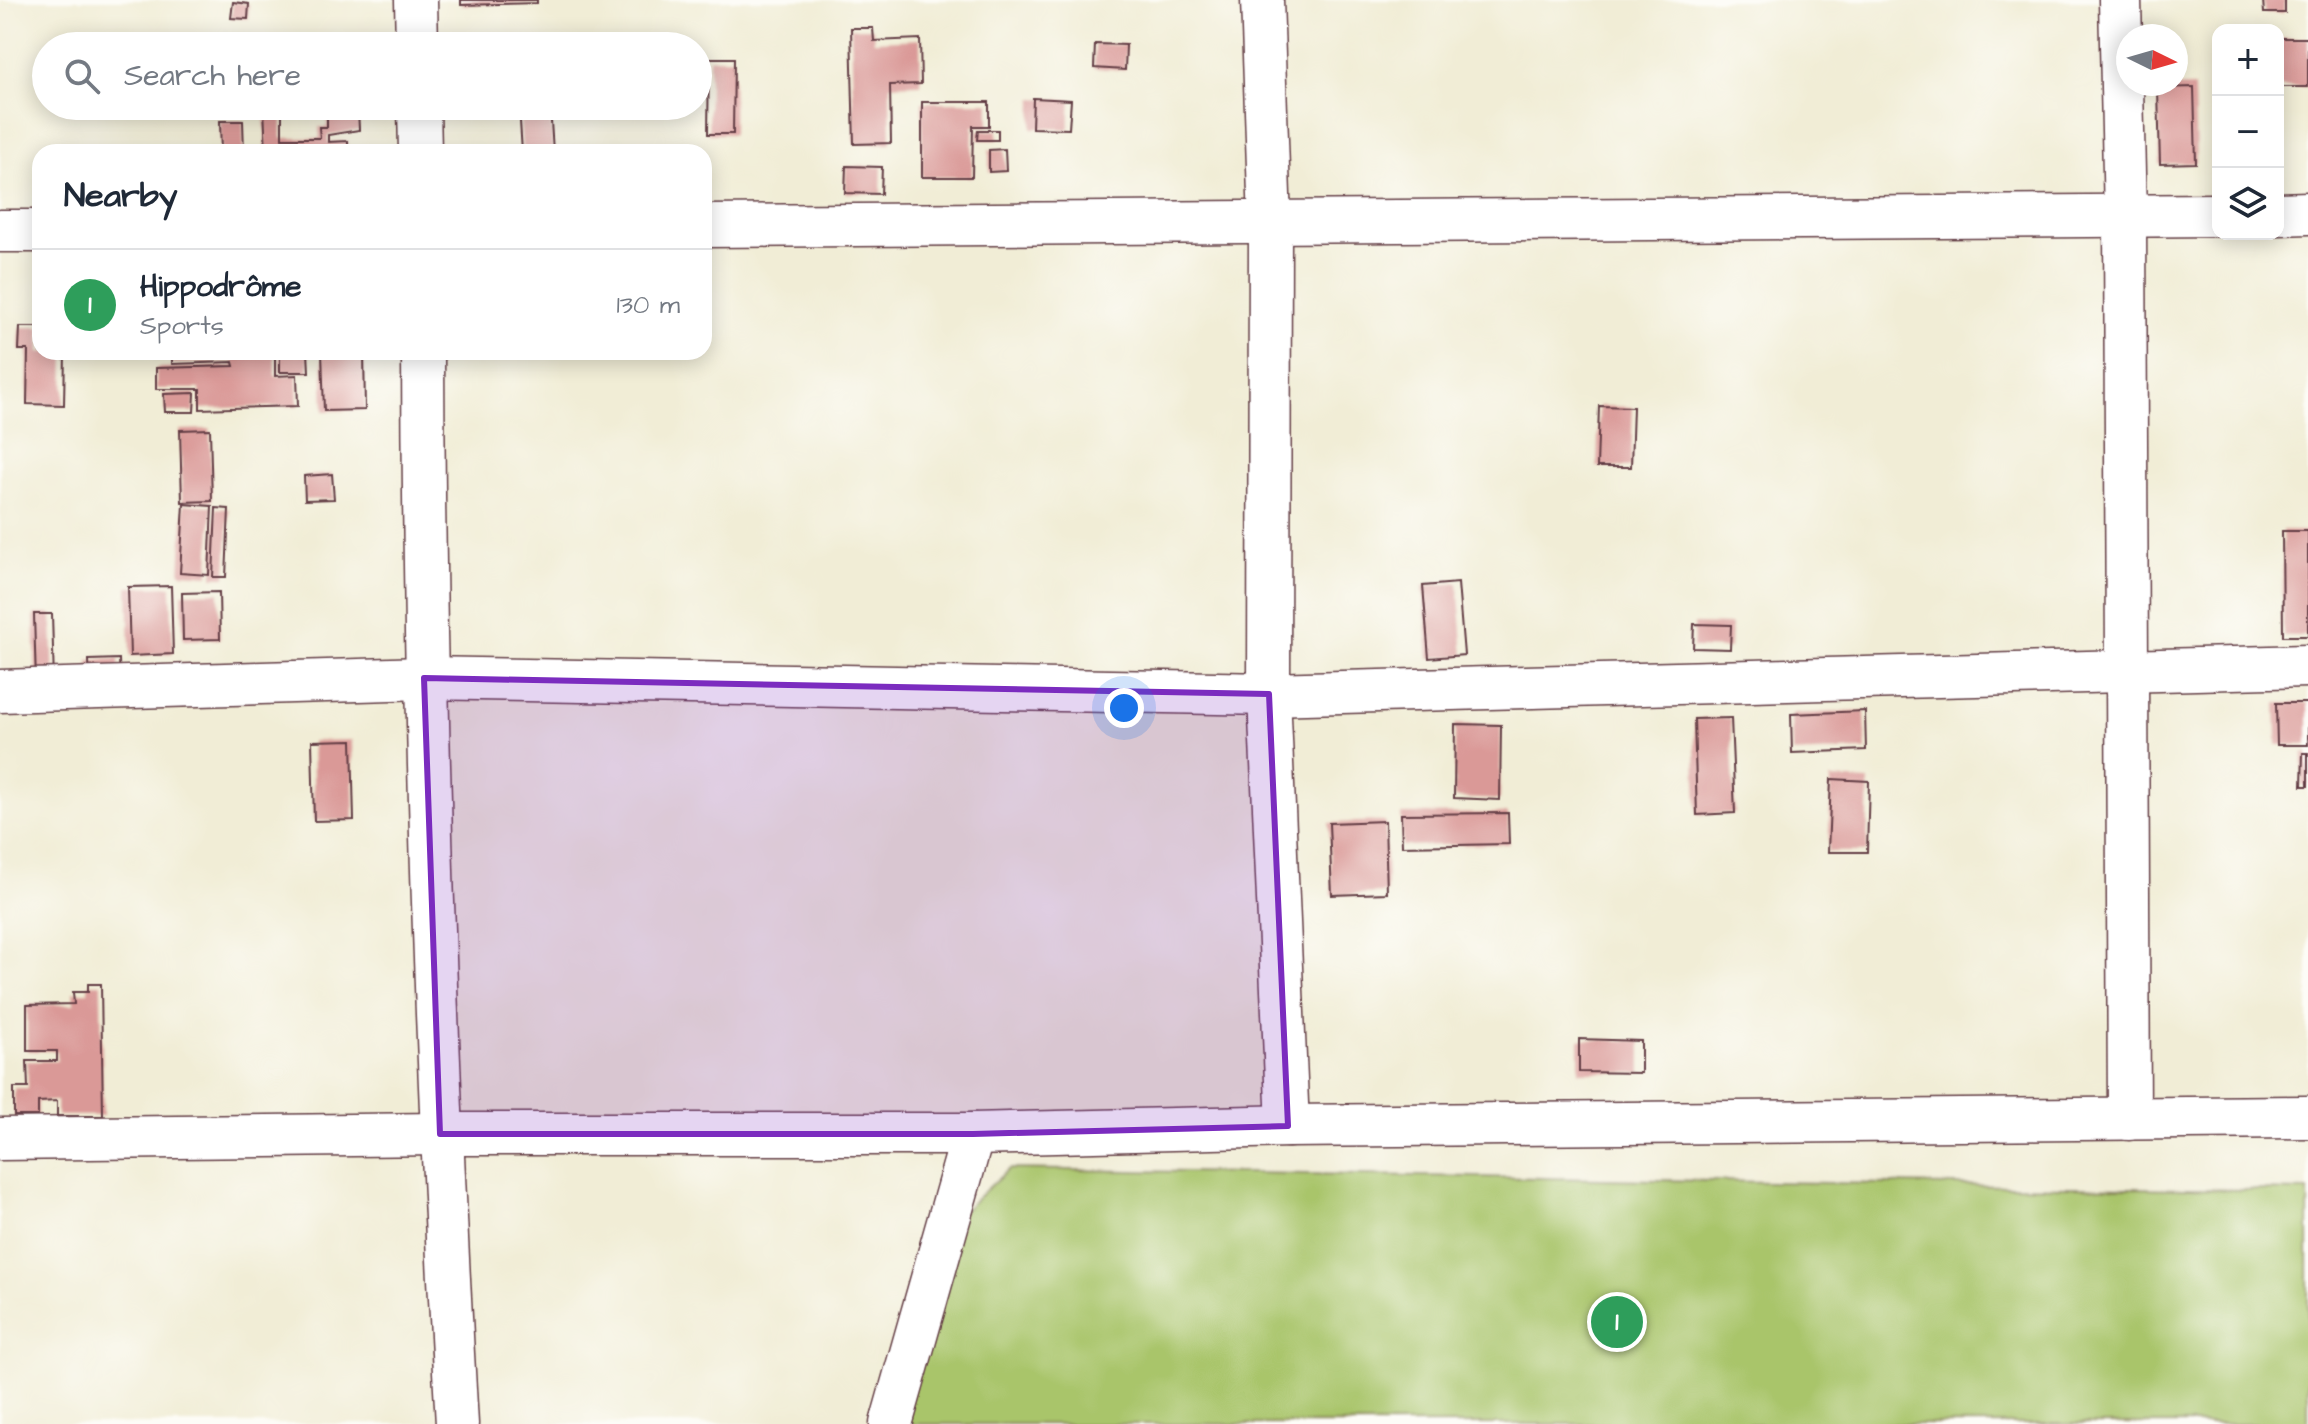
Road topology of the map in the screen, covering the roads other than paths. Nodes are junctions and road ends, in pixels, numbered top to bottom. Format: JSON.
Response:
{"nodes":[{"id":1,"x":416,"y":0,"type":"edge"},
{"id":2,"x":1262,"y":0,"type":"edge"},
{"id":3,"x":2120,"y":0,"type":"edge"},
{"id":4,"x":417,"y":32,"type":"edge"},
{"id":5,"x":419,"y":120,"type":"edge"},
{"id":6,"x":420,"y":144,"type":"edge"},
{"id":7,"x":2308,"y":213,"type":"edge"},
{"id":8,"x":2284,"y":214,"type":"edge"},
{"id":9,"x":2212,"y":215,"type":"edge"},
{"id":10,"x":2125,"y":217,"type":"junction"},
{"id":11,"x":1270,"y":223,"type":"junction"},
{"id":12,"x":712,"y":226,"type":"edge"},
{"id":13,"x":0,"y":231,"type":"edge"},
{"id":14,"x":32,"y":231,"type":"edge"},
{"id":15,"x":423,"y":360,"type":"edge"},
{"id":16,"x":2308,"y":666,"type":"edge"},
{"id":17,"x":2127,"y":671,"type":"junction"},
{"id":18,"x":424,"y":678,"type":"junction"},
{"id":19,"x":0,"y":691,"type":"edge"},
{"id":20,"x":1269,"y":694,"type":"junction"},
{"id":21,"x":2308,"y":1117,"type":"edge"},
{"id":22,"x":2129,"y":1119,"type":"junction"},
{"id":23,"x":1288,"y":1126,"type":"junction"},
{"id":24,"x":440,"y":1134,"type":"junction"},
{"id":25,"x":973,"y":1134,"type":"junction"},
{"id":26,"x":0,"y":1139,"type":"edge"},
{"id":27,"x":457,"y":1424,"type":"edge"},
{"id":28,"x":891,"y":1424,"type":"edge"}],
"edges":[{"from":1,"to":4,"type":"street"},
{"from":2,"to":11,"type":"street"},
{"from":3,"to":10,"type":"street"},
{"from":5,"to":6,"type":"street"},
{"from":7,"to":8,"type":"street"},
{"from":9,"to":10,"type":"street"},
{"from":10,"to":11,"type":"street"},
{"from":10,"to":17,"type":"street"},
{"from":11,"to":12,"type":"street"},
{"from":11,"to":20,"type":"street"},
{"from":13,"to":14,"type":"street"},
{"from":15,"to":18,"type":"street"},
{"from":16,"to":17,"type":"street"},
{"from":17,"to":20,"type":"street"},
{"from":17,"to":22,"type":"street"},
{"from":18,"to":19,"type":"street"},
{"from":18,"to":20,"type":"street"},
{"from":18,"to":24,"type":"street"},
{"from":20,"to":23,"type":"street"},
{"from":21,"to":22,"type":"street"},
{"from":22,"to":23,"type":"street"},
{"from":23,"to":25,"type":"street"},
{"from":24,"to":25,"type":"street"},
{"from":24,"to":26,"type":"street"},
{"from":24,"to":27,"type":"street"},
{"from":25,"to":28,"type":"street"}]}
